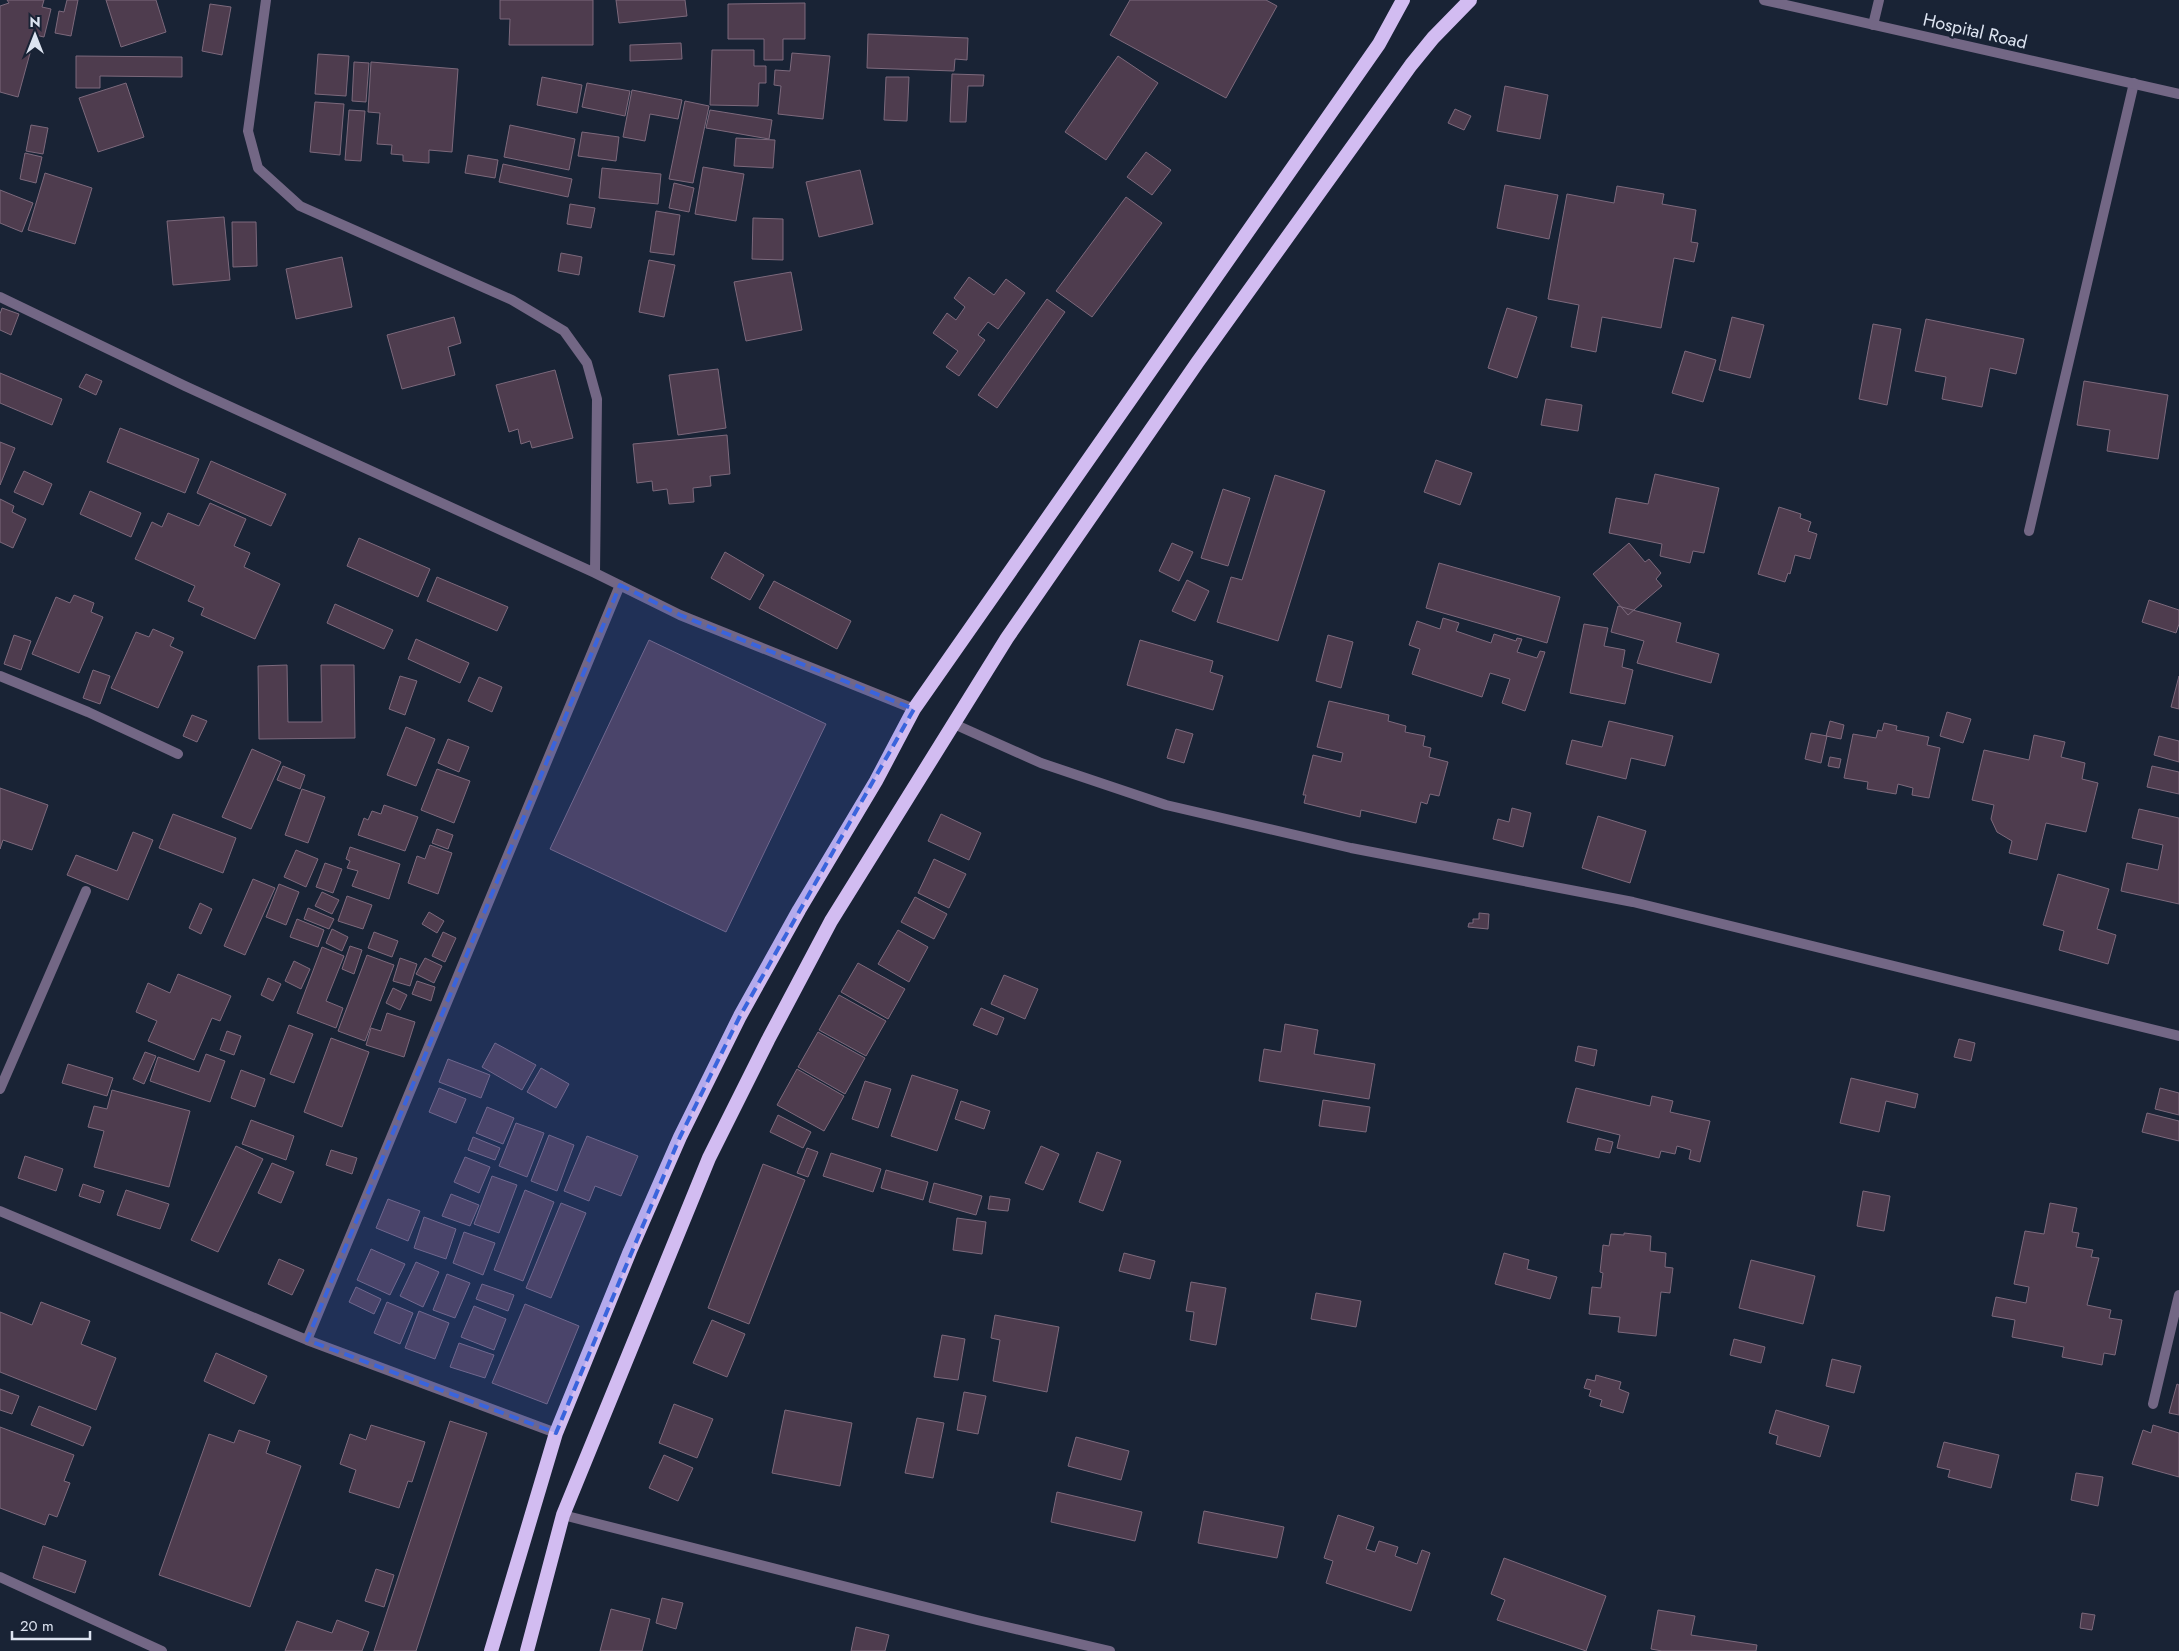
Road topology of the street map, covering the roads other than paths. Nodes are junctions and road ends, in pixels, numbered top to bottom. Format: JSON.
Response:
{"nodes":[{"id":1,"x":266,"y":0,"type":"edge"},
{"id":2,"x":1470,"y":0,"type":"edge"},
{"id":3,"x":1764,"y":0,"type":"edge"},
{"id":4,"x":1879,"y":0,"type":"edge"},
{"id":5,"x":1401,"y":4,"type":"edge"},
{"id":6,"x":1873,"y":25,"type":"junction"},
{"id":7,"x":2134,"y":83,"type":"junction"},
{"id":8,"x":2179,"y":94,"type":"edge"},
{"id":9,"x":0,"y":297,"type":"edge"},
{"id":10,"x":2029,"y":531,"type":"dead end"},
{"id":11,"x":596,"y":574,"type":"junction"},
{"id":12,"x":620,"y":585,"type":"junction"},
{"id":13,"x":0,"y":676,"type":"edge"},
{"id":14,"x":914,"y":709,"type":"junction"},
{"id":15,"x":954,"y":724,"type":"junction"},
{"id":16,"x":178,"y":754,"type":"dead end"},
{"id":17,"x":86,"y":891,"type":"dead end"},
{"id":18,"x":2179,"y":1036,"type":"edge"},
{"id":19,"x":0,"y":1088,"type":"edge"},
{"id":20,"x":0,"y":1211,"type":"edge"},
{"id":21,"x":2179,"y":1294,"type":"edge"},
{"id":22,"x":307,"y":1340,"type":"junction"},
{"id":23,"x":2153,"y":1404,"type":"dead end"},
{"id":24,"x":556,"y":1433,"type":"junction"},
{"id":25,"x":563,"y":1515,"type":"junction"},
{"id":26,"x":0,"y":1577,"type":"edge"},
{"id":27,"x":162,"y":1651,"type":"edge"},
{"id":28,"x":491,"y":1651,"type":"edge"},
{"id":29,"x":526,"y":1651,"type":"edge"},
{"id":30,"x":1110,"y":1651,"type":"edge"}],
"edges":[{"from":1,"to":11,"type":"street"},
{"from":2,"to":15,"type":"highway"},
{"from":3,"to":6,"type":"street","name":"Hospital Road"},
{"from":4,"to":6,"type":"street"},
{"from":5,"to":14,"type":"highway"},
{"from":6,"to":7,"type":"street","name":"Hospital Road"},
{"from":7,"to":8,"type":"street","name":"Hospital Road"},
{"from":7,"to":10,"type":"street"},
{"from":9,"to":11,"type":"street"},
{"from":11,"to":12,"type":"street"},
{"from":12,"to":14,"type":"street"},
{"from":12,"to":22,"type":"street"},
{"from":13,"to":16,"type":"street"},
{"from":14,"to":24,"type":"highway"},
{"from":15,"to":18,"type":"street"},
{"from":15,"to":25,"type":"highway"},
{"from":17,"to":19,"type":"street"},
{"from":20,"to":22,"type":"street"},
{"from":21,"to":23,"type":"street"},
{"from":22,"to":24,"type":"street"},
{"from":24,"to":28,"type":"highway"},
{"from":25,"to":29,"type":"highway"},
{"from":25,"to":30,"type":"street"},
{"from":26,"to":27,"type":"street"}]}
